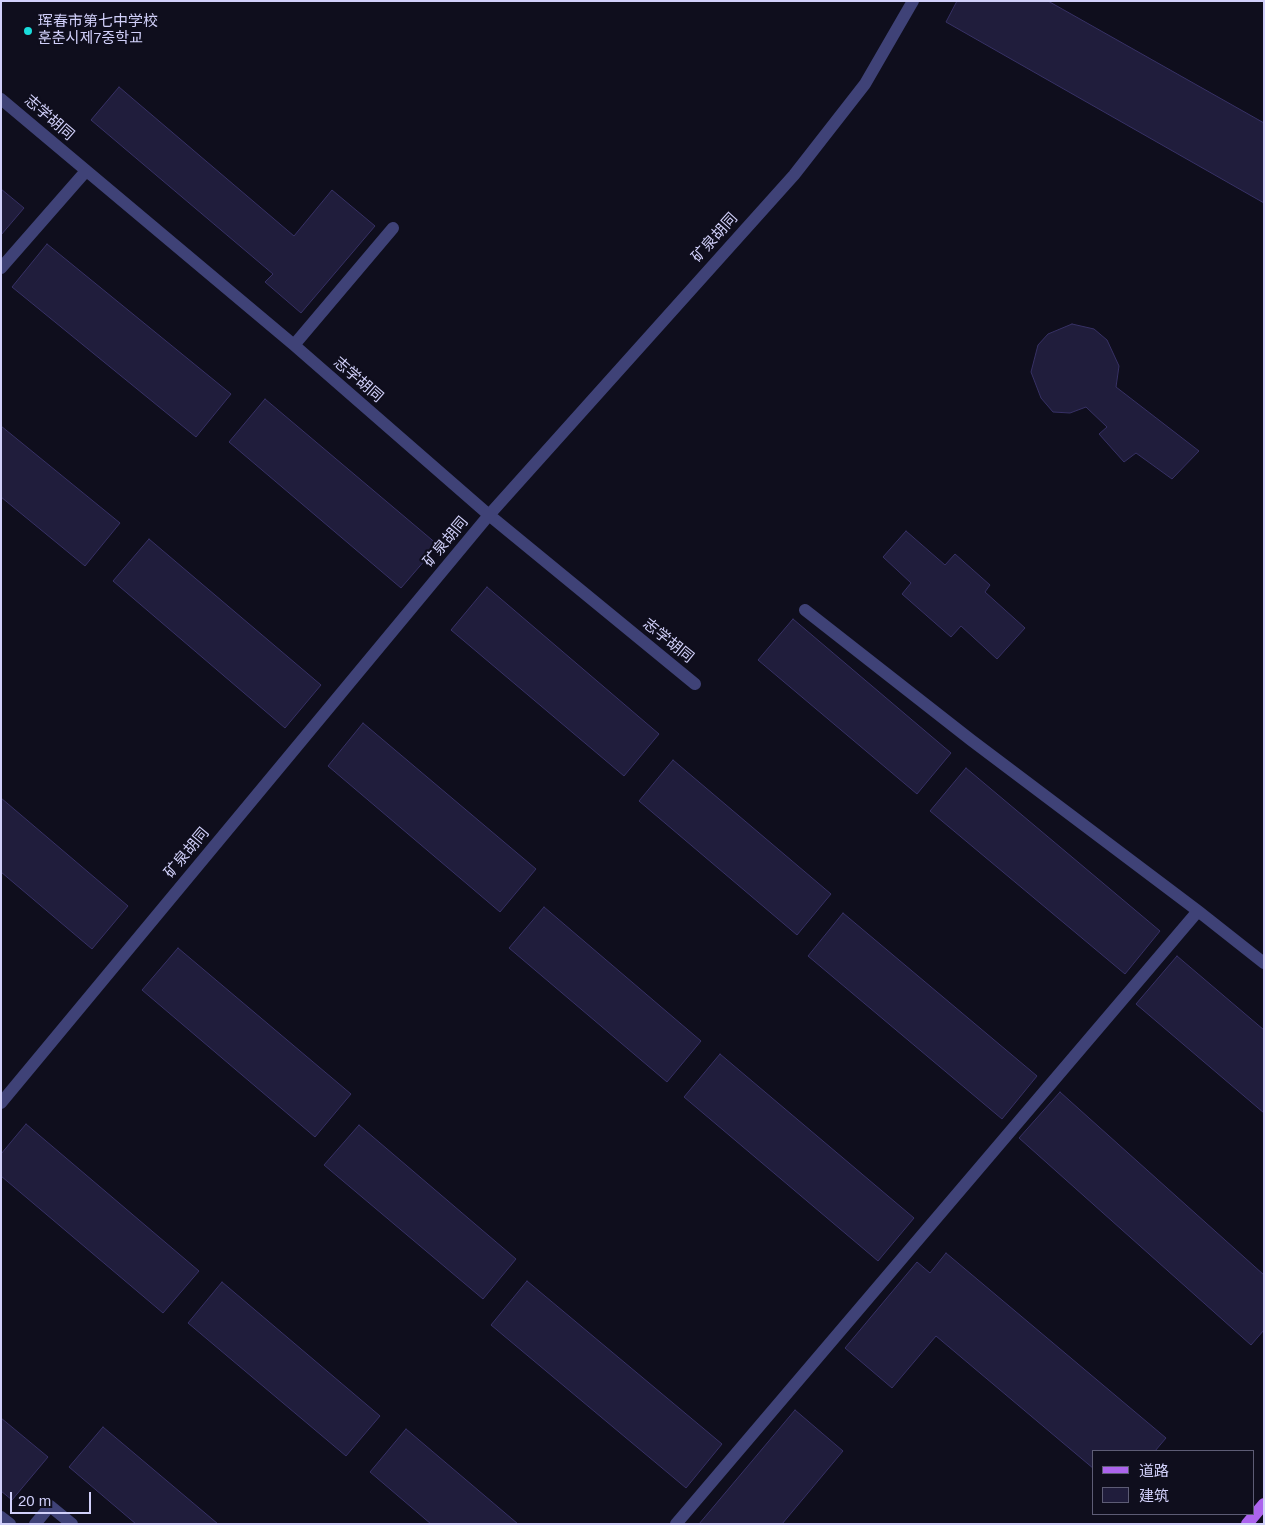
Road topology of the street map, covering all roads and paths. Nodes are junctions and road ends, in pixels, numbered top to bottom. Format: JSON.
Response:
{"nodes":[{"id":1,"x":913,"y":1,"type":"edge"},
{"id":2,"x":1,"y":99,"type":"edge"},
{"id":3,"x":86,"y":171,"type":"junction"},
{"id":4,"x":393,"y":228,"type":"dead end"},
{"id":5,"x":1,"y":268,"type":"edge"},
{"id":6,"x":294,"y":345,"type":"junction"},
{"id":7,"x":489,"y":515,"type":"junction"},
{"id":8,"x":805,"y":610,"type":"dead end"},
{"id":9,"x":696,"y":684,"type":"dead end"},
{"id":10,"x":1198,"y":911,"type":"junction"},
{"id":11,"x":1264,"y":963,"type":"edge"},
{"id":12,"x":1,"y":1103,"type":"edge"},
{"id":13,"x":1264,"y":1504,"type":"edge"},
{"id":14,"x":1,"y":1517,"type":"edge"},
{"id":15,"x":1251,"y":1522,"type":"edge"},
{"id":16,"x":10,"y":1524,"type":"edge"},
{"id":17,"x":35,"y":1524,"type":"edge"},
{"id":18,"x":72,"y":1524,"type":"edge"},
{"id":19,"x":676,"y":1524,"type":"edge"}],
"edges":[{"from":1,"to":7,"type":"street","name":"矿泉胡同"},
{"from":2,"to":3,"type":"street","name":"志学胡同"},
{"from":3,"to":5,"type":"street"},
{"from":3,"to":6,"type":"street","name":"志学胡同"},
{"from":4,"to":6,"type":"street"},
{"from":6,"to":7,"type":"street","name":"志学胡同"},
{"from":7,"to":9,"type":"street","name":"志学胡同"},
{"from":7,"to":12,"type":"street","name":"矿泉胡同"},
{"from":8,"to":10,"type":"street"},
{"from":10,"to":11,"type":"street"},
{"from":10,"to":19,"type":"street"},
{"from":13,"to":15,"type":"main road"},
{"from":14,"to":16,"type":"street"},
{"from":17,"to":18,"type":"street"}]}
